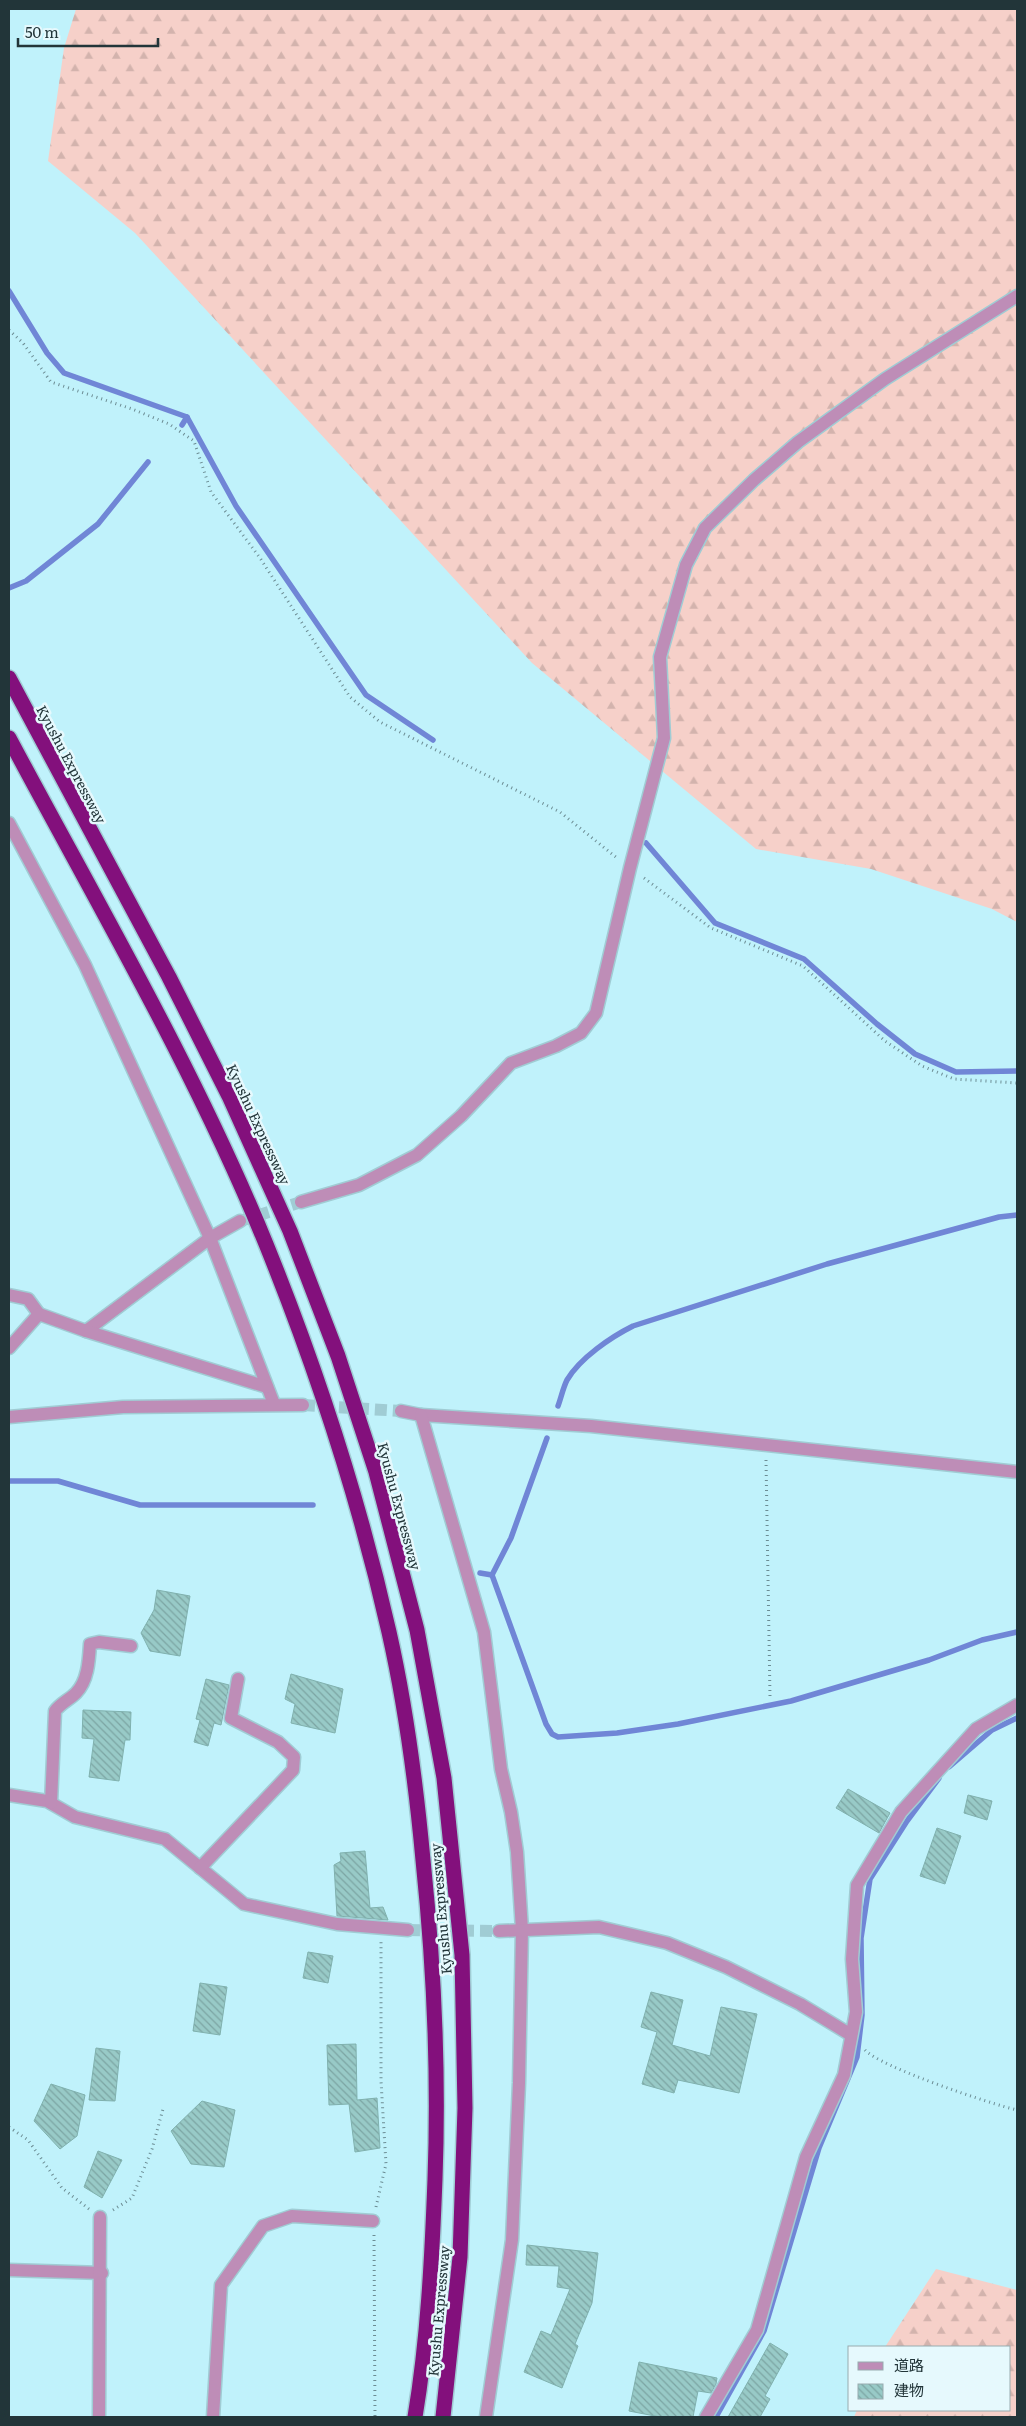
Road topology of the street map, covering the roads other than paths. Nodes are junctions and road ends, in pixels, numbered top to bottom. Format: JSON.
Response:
{"nodes":[{"id":1,"x":1017,"y":296,"type":"edge"},
{"id":2,"x":9,"y":678,"type":"edge"},
{"id":3,"x":9,"y":738,"type":"edge"},
{"id":4,"x":9,"y":823,"type":"edge"},
{"id":5,"x":301,"y":1202,"type":"tunnel mouth"},
{"id":6,"x":240,"y":1221,"type":"tunnel mouth"},
{"id":7,"x":210,"y":1238,"type":"junction"},
{"id":8,"x":9,"y":1295,"type":"edge"},
{"id":9,"x":39,"y":1314,"type":"junction"},
{"id":10,"x":86,"y":1331,"type":"junction"},
{"id":11,"x":9,"y":1348,"type":"edge"},
{"id":12,"x":267,"y":1387,"type":"junction"},
{"id":13,"x":274,"y":1404,"type":"junction"},
{"id":14,"x":303,"y":1405,"type":"tunnel mouth"},
{"id":15,"x":402,"y":1411,"type":"tunnel mouth"},
{"id":16,"x":421,"y":1415,"type":"junction"},
{"id":17,"x":9,"y":1417,"type":"edge"},
{"id":18,"x":1017,"y":1472,"type":"edge"},
{"id":19,"x":130,"y":1646,"type":"dead end"},
{"id":20,"x":238,"y":1679,"type":"dead end"},
{"id":21,"x":1017,"y":1705,"type":"edge"},
{"id":22,"x":9,"y":1795,"type":"edge"},
{"id":23,"x":51,"y":1803,"type":"junction"},
{"id":24,"x":200,"y":1868,"type":"junction"},
{"id":25,"x":408,"y":1930,"type":"tunnel mouth"},
{"id":26,"x":522,"y":1930,"type":"junction"},
{"id":27,"x":499,"y":1931,"type":"tunnel mouth"},
{"id":28,"x":851,"y":2035,"type":"junction"},
{"id":29,"x":100,"y":2218,"type":"road end"},
{"id":30,"x":373,"y":2221,"type":"road end"},
{"id":31,"x":9,"y":2270,"type":"edge"},
{"id":32,"x":102,"y":2273,"type":"junction"},
{"id":33,"x":99,"y":2417,"type":"edge"},
{"id":34,"x":213,"y":2417,"type":"edge"},
{"id":35,"x":415,"y":2417,"type":"edge"},
{"id":36,"x":443,"y":2417,"type":"edge"},
{"id":37,"x":486,"y":2417,"type":"edge"},
{"id":38,"x":706,"y":2417,"type":"edge"}],
"edges":[{"from":1,"to":5,"type":"street"},
{"from":2,"to":36,"type":"highway","name":"Kyushu Expressway"},
{"from":3,"to":35,"type":"highway","name":"Kyushu Expressway"},
{"from":4,"to":7,"type":"street"},
{"from":6,"to":7,"type":"street"},
{"from":7,"to":10,"type":"street"},
{"from":7,"to":12,"type":"street"},
{"from":8,"to":9,"type":"street"},
{"from":9,"to":10,"type":"street"},
{"from":9,"to":11,"type":"street"},
{"from":10,"to":12,"type":"street"},
{"from":12,"to":13,"type":"street"},
{"from":13,"to":14,"type":"street"},
{"from":13,"to":17,"type":"street"},
{"from":15,"to":16,"type":"street"},
{"from":16,"to":18,"type":"street"},
{"from":16,"to":26,"type":"street"},
{"from":19,"to":23,"type":"street"},
{"from":20,"to":24,"type":"street"},
{"from":21,"to":28,"type":"street"},
{"from":22,"to":23,"type":"street"},
{"from":23,"to":24,"type":"street"},
{"from":24,"to":25,"type":"street"},
{"from":26,"to":27,"type":"street"},
{"from":26,"to":28,"type":"street"},
{"from":26,"to":37,"type":"street"},
{"from":28,"to":38,"type":"street"},
{"from":29,"to":32,"type":"street"},
{"from":30,"to":34,"type":"street"},
{"from":31,"to":32,"type":"street"},
{"from":32,"to":33,"type":"street"}]}
